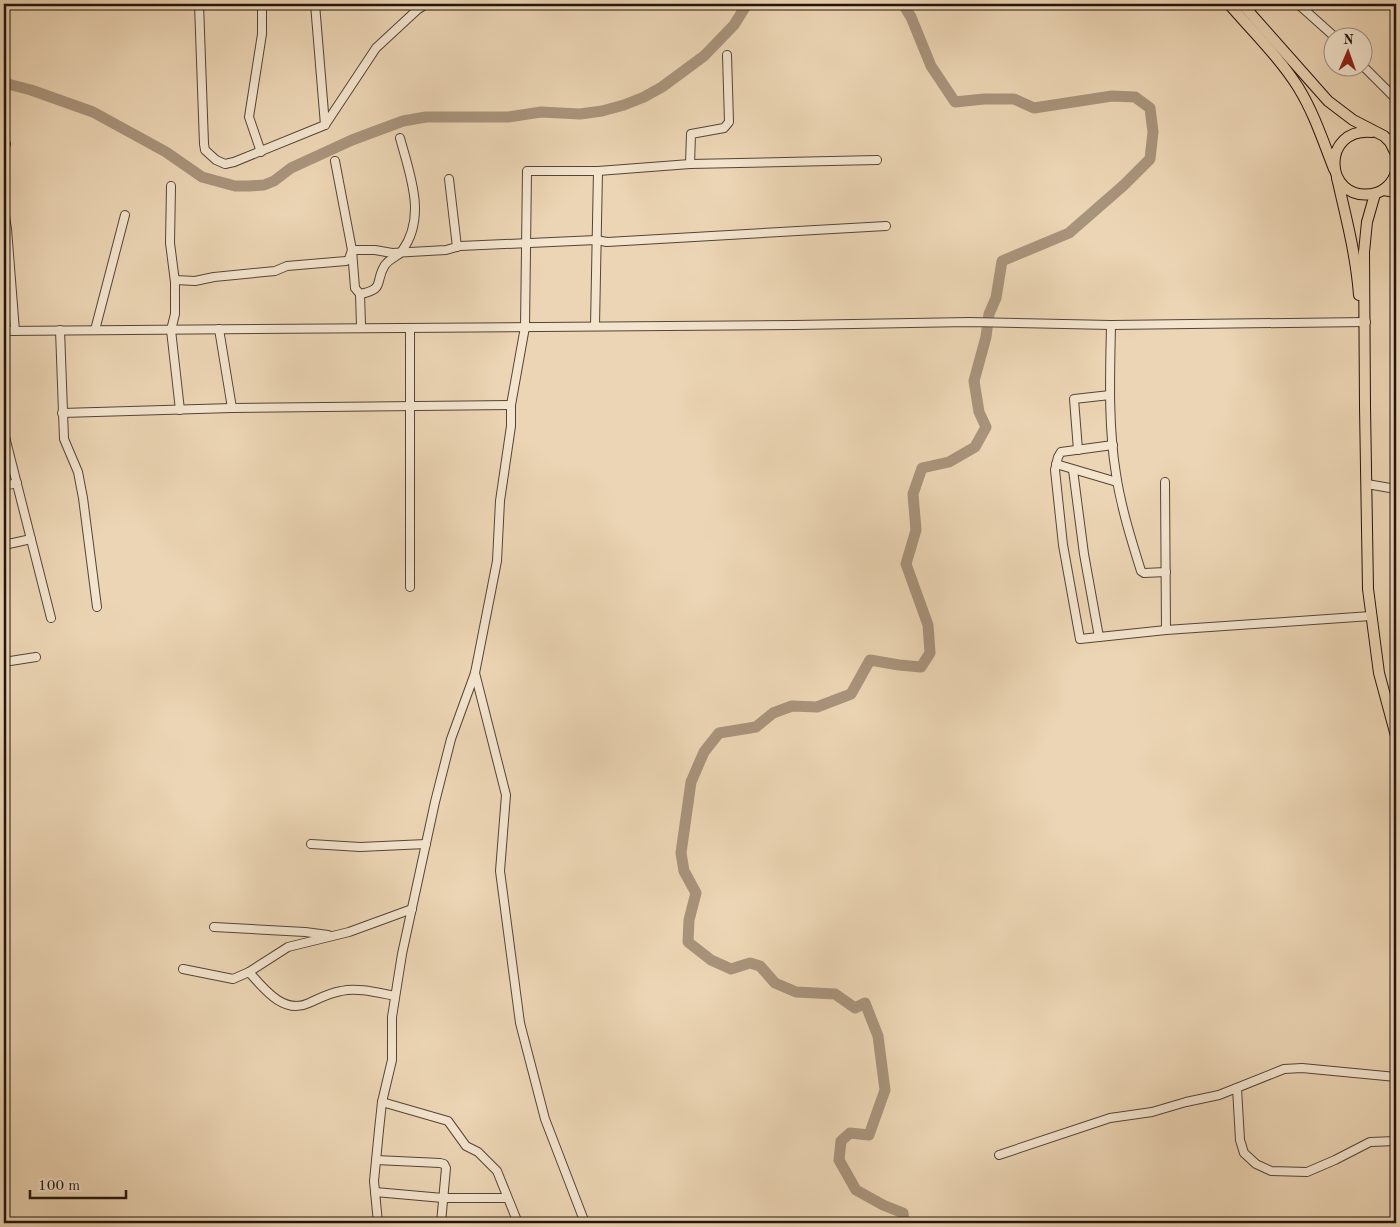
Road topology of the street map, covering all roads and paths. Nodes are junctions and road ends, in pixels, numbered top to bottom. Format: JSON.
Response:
{"nodes":[{"id":1,"x":198,"y":4,"type":"edge"},
{"id":2,"x":262,"y":4,"type":"edge"},
{"id":3,"x":315,"y":4,"type":"edge"},
{"id":4,"x":426,"y":4,"type":"edge"},
{"id":5,"x":1229,"y":4,"type":"edge"},
{"id":6,"x":1242,"y":4,"type":"edge"},
{"id":7,"x":1298,"y":4,"type":"edge"},
{"id":8,"x":1325,"y":28,"type":"edge"},
{"id":9,"x":727,"y":55,"type":"dead end"},
{"id":10,"x":1372,"y":75,"type":"edge"},
{"id":11,"x":1396,"y":99,"type":"edge"},
{"id":12,"x":324,"y":125,"type":"junction"},
{"id":13,"x":1376,"y":133,"type":"junction"},
{"id":14,"x":400,"y":138,"type":"dead end"},
{"id":15,"x":261,"y":152,"type":"junction"},
{"id":16,"x":1396,"y":152,"type":"edge"},
{"id":17,"x":877,"y":160,"type":"dead end"},
{"id":18,"x":335,"y":161,"type":"dead end"},
{"id":19,"x":690,"y":164,"type":"junction"},
{"id":20,"x":598,"y":171,"type":"junction"},
{"id":21,"x":1396,"y":172,"type":"edge"},
{"id":22,"x":1335,"y":173,"type":"junction"},
{"id":23,"x":449,"y":179,"type":"dead end"},
{"id":24,"x":171,"y":186,"type":"dead end"},
{"id":25,"x":1379,"y":192,"type":"junction"},
{"id":26,"x":1396,"y":192,"type":"edge"},
{"id":27,"x":4,"y":210,"type":"edge"},
{"id":28,"x":125,"y":215,"type":"dead end"},
{"id":29,"x":886,"y":226,"type":"dead end"},
{"id":30,"x":5,"y":229,"type":"edge"},
{"id":31,"x":596,"y":240,"type":"junction"},
{"id":32,"x":526,"y":243,"type":"junction"},
{"id":33,"x":457,"y":247,"type":"junction"},
{"id":34,"x":352,"y":250,"type":"junction"},
{"id":35,"x":401,"y":253,"type":"junction"},
{"id":36,"x":175,"y":280,"type":"junction"},
{"id":37,"x":360,"y":294,"type":"junction"},
{"id":38,"x":1363,"y":322,"type":"junction"},
{"id":39,"x":362,"y":325,"type":"dead end"},
{"id":40,"x":1111,"y":325,"type":"junction"},
{"id":41,"x":596,"y":326,"type":"junction"},
{"id":42,"x":525,"y":327,"type":"junction"},
{"id":43,"x":410,"y":328,"type":"junction"},
{"id":44,"x":219,"y":329,"type":"junction"},
{"id":45,"x":60,"y":330,"type":"junction"},
{"id":46,"x":95,"y":330,"type":"junction"},
{"id":47,"x":171,"y":330,"type":"junction"},
{"id":48,"x":4,"y":331,"type":"edge"},
{"id":49,"x":15,"y":331,"type":"junction"},
{"id":50,"x":1110,"y":395,"type":"junction"},
{"id":51,"x":511,"y":405,"type":"junction"},
{"id":52,"x":411,"y":406,"type":"junction"},
{"id":53,"x":232,"y":408,"type":"junction"},
{"id":54,"x":180,"y":410,"type":"junction"},
{"id":55,"x":62,"y":413,"type":"junction"},
{"id":56,"x":4,"y":434,"type":"edge"},
{"id":57,"x":1113,"y":446,"type":"junction"},
{"id":58,"x":1078,"y":450,"type":"junction"},
{"id":59,"x":1056,"y":464,"type":"junction"},
{"id":60,"x":1073,"y":470,"type":"junction"},
{"id":61,"x":1117,"y":482,"type":"junction"},
{"id":62,"x":1165,"y":482,"type":"dead end"},
{"id":63,"x":17,"y":483,"type":"junction"},
{"id":64,"x":1368,"y":484,"type":"junction"},
{"id":65,"x":4,"y":486,"type":"edge"},
{"id":66,"x":1396,"y":489,"type":"edge"},
{"id":67,"x":31,"y":539,"type":"junction"},
{"id":68,"x":4,"y":546,"type":"edge"},
{"id":69,"x":1166,"y":572,"type":"junction"},
{"id":70,"x":410,"y":587,"type":"dead end"},
{"id":71,"x":97,"y":607,"type":"dead end"},
{"id":72,"x":1371,"y":616,"type":"junction"},
{"id":73,"x":51,"y":618,"type":"dead end"},
{"id":74,"x":1166,"y":630,"type":"junction"},
{"id":75,"x":1099,"y":636,"type":"junction"},
{"id":76,"x":36,"y":657,"type":"dead end"},
{"id":77,"x":4,"y":662,"type":"edge"},
{"id":78,"x":476,"y":673,"type":"junction"},
{"id":79,"x":1396,"y":736,"type":"edge"},
{"id":80,"x":311,"y":844,"type":"dead end"},
{"id":81,"x":426,"y":844,"type":"junction"},
{"id":82,"x":412,"y":910,"type":"junction"},
{"id":83,"x":214,"y":927,"type":"dead end"},
{"id":84,"x":333,"y":936,"type":"junction"},
{"id":85,"x":183,"y":969,"type":"dead end"},
{"id":86,"x":249,"y":972,"type":"junction"},
{"id":87,"x":395,"y":996,"type":"junction"},
{"id":88,"x":1396,"y":1078,"type":"edge"},
{"id":89,"x":1237,"y":1088,"type":"junction"},
{"id":90,"x":382,"y":1102,"type":"junction"},
{"id":91,"x":1396,"y":1141,"type":"edge"},
{"id":92,"x":999,"y":1155,"type":"dead end"},
{"id":93,"x":376,"y":1160,"type":"junction"},
{"id":94,"x":375,"y":1192,"type":"junction"},
{"id":95,"x":443,"y":1198,"type":"junction"},
{"id":96,"x":507,"y":1198,"type":"junction"},
{"id":97,"x":378,"y":1223,"type":"edge"},
{"id":98,"x":441,"y":1223,"type":"edge"},
{"id":99,"x":518,"y":1223,"type":"edge"},
{"id":100,"x":585,"y":1223,"type":"edge"}],
"edges":[{"from":1,"to":15,"type":"street"},
{"from":2,"to":15,"type":"street"},
{"from":3,"to":12,"type":"street"},
{"from":4,"to":12,"type":"street"},
{"from":5,"to":22,"type":"main road"},
{"from":6,"to":13,"type":"main road"},
{"from":7,"to":8,"type":"street"},
{"from":9,"to":19,"type":"street"},
{"from":10,"to":11,"type":"street"},
{"from":12,"to":15,"type":"street"},
{"from":13,"to":16,"type":"main road"},
{"from":13,"to":22,"type":"main road"},
{"from":14,"to":35,"type":"street"},
{"from":17,"to":19,"type":"street"},
{"from":18,"to":34,"type":"street"},
{"from":19,"to":20,"type":"street"},
{"from":20,"to":31,"type":"street"},
{"from":20,"to":32,"type":"street"},
{"from":21,"to":25,"type":"main road"},
{"from":22,"to":25,"type":"main road"},
{"from":22,"to":38,"type":"main road"},
{"from":23,"to":33,"type":"street"},
{"from":24,"to":36,"type":"street"},
{"from":25,"to":26,"type":"main road"},
{"from":25,"to":38,"type":"main road"},
{"from":27,"to":30,"type":"street"},
{"from":28,"to":46,"type":"street"},
{"from":29,"to":31,"type":"street"},
{"from":30,"to":49,"type":"street"},
{"from":31,"to":32,"type":"street"},
{"from":31,"to":41,"type":"street"},
{"from":32,"to":33,"type":"street"},
{"from":32,"to":42,"type":"street"},
{"from":33,"to":35,"type":"street"},
{"from":34,"to":35,"type":"street"},
{"from":34,"to":36,"type":"street"},
{"from":34,"to":37,"type":"street"},
{"from":35,"to":37,"type":"street"},
{"from":36,"to":47,"type":"street"},
{"from":37,"to":39,"type":"street"},
{"from":38,"to":40,"type":"street"},
{"from":38,"to":64,"type":"main road"},
{"from":40,"to":41,"type":"street"},
{"from":40,"to":50,"type":"street"},
{"from":41,"to":42,"type":"street"},
{"from":42,"to":43,"type":"street"},
{"from":42,"to":51,"type":"street"},
{"from":43,"to":44,"type":"street"},
{"from":43,"to":52,"type":"street"},
{"from":44,"to":47,"type":"street"},
{"from":44,"to":53,"type":"street"},
{"from":45,"to":46,"type":"street"},
{"from":45,"to":49,"type":"street"},
{"from":45,"to":55,"type":"street"},
{"from":46,"to":47,"type":"street"},
{"from":47,"to":54,"type":"street"},
{"from":48,"to":49,"type":"street"},
{"from":50,"to":57,"type":"street"},
{"from":50,"to":58,"type":"street"},
{"from":51,"to":52,"type":"street"},
{"from":51,"to":78,"type":"street"},
{"from":52,"to":53,"type":"street"},
{"from":52,"to":70,"type":"street"},
{"from":53,"to":54,"type":"street"},
{"from":54,"to":55,"type":"street"},
{"from":55,"to":71,"type":"street"},
{"from":56,"to":63,"type":"street"},
{"from":57,"to":58,"type":"street"},
{"from":57,"to":61,"type":"street"},
{"from":58,"to":59,"type":"street"},
{"from":59,"to":60,"type":"street"},
{"from":59,"to":75,"type":"street"},
{"from":60,"to":61,"type":"street"},
{"from":60,"to":75,"type":"street"},
{"from":61,"to":69,"type":"street"},
{"from":62,"to":69,"type":"street"},
{"from":63,"to":65,"type":"street"},
{"from":63,"to":67,"type":"street"},
{"from":64,"to":66,"type":"street"},
{"from":64,"to":72,"type":"main road"},
{"from":67,"to":68,"type":"street"},
{"from":67,"to":73,"type":"street"},
{"from":69,"to":74,"type":"street"},
{"from":72,"to":74,"type":"street"},
{"from":72,"to":79,"type":"main road"},
{"from":74,"to":75,"type":"street"},
{"from":76,"to":77,"type":"street"},
{"from":78,"to":81,"type":"street"},
{"from":78,"to":100,"type":"street"},
{"from":80,"to":81,"type":"street"},
{"from":81,"to":82,"type":"street"},
{"from":82,"to":84,"type":"street"},
{"from":82,"to":87,"type":"street"},
{"from":83,"to":84,"type":"street"},
{"from":84,"to":86,"type":"street"},
{"from":85,"to":86,"type":"street"},
{"from":86,"to":87,"type":"street"},
{"from":87,"to":90,"type":"street"},
{"from":88,"to":89,"type":"street"},
{"from":89,"to":91,"type":"street"},
{"from":89,"to":92,"type":"street"},
{"from":90,"to":93,"type":"street"},
{"from":90,"to":96,"type":"street"},
{"from":93,"to":94,"type":"street"},
{"from":93,"to":95,"type":"street"},
{"from":94,"to":95,"type":"street"},
{"from":94,"to":97,"type":"street"},
{"from":95,"to":96,"type":"street"},
{"from":95,"to":98,"type":"street"},
{"from":96,"to":99,"type":"street"}]}
